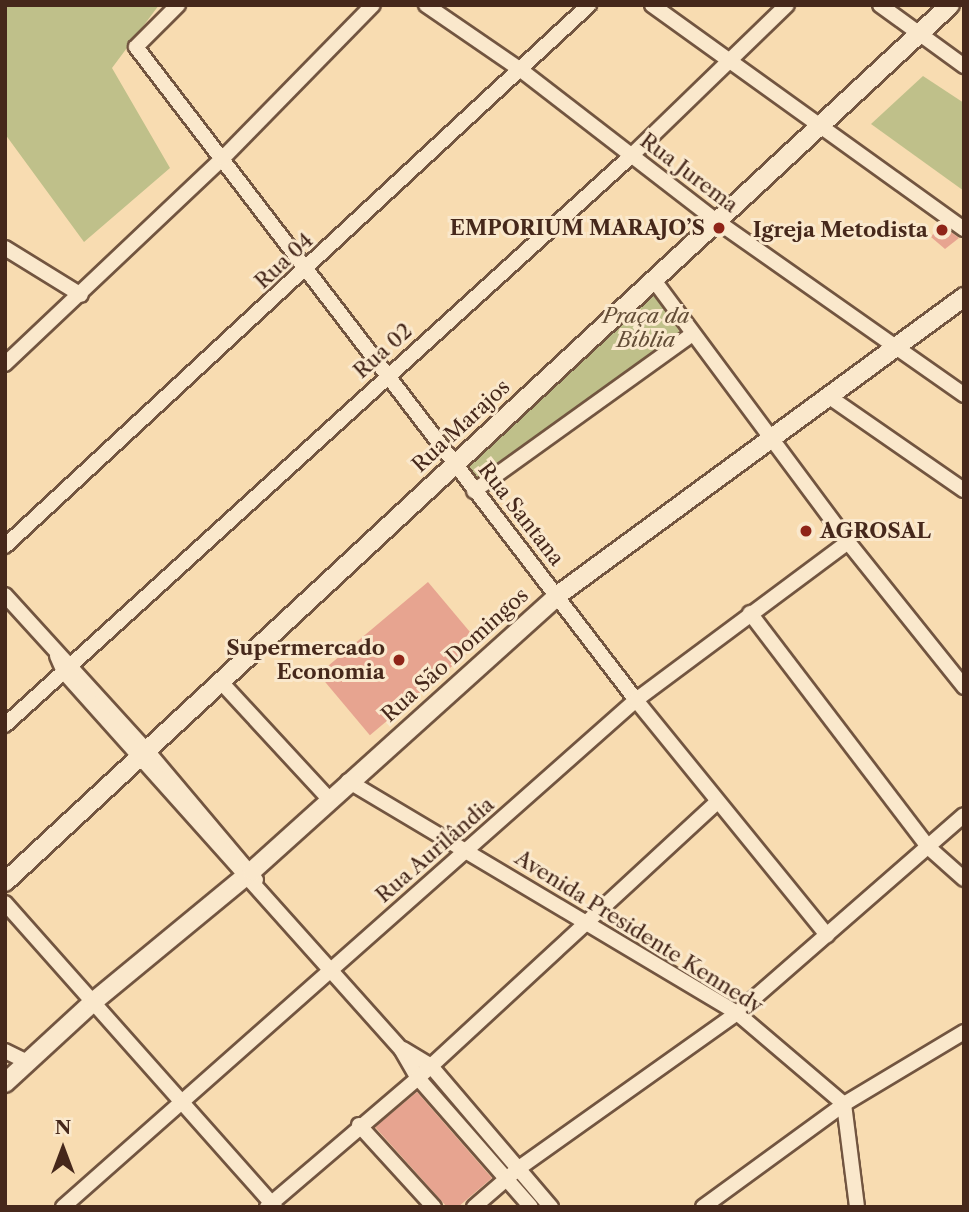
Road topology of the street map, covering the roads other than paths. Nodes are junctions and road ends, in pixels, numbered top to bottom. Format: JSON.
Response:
{"nodes":[{"id":1,"x":178,"y":5,"type":"edge"},
{"id":2,"x":373,"y":5,"type":"edge"},
{"id":3,"x":426,"y":5,"type":"edge"},
{"id":4,"x":589,"y":5,"type":"edge"},
{"id":5,"x":652,"y":5,"type":"edge"},
{"id":6,"x":787,"y":5,"type":"edge"},
{"id":7,"x":880,"y":5,"type":"edge"},
{"id":8,"x":950,"y":5,"type":"edge"},
{"id":9,"x":920,"y":34,"type":"junction"},
{"id":10,"x":727,"y":59,"type":"junction"},
{"id":11,"x":964,"y":66,"type":"edge"},
{"id":12,"x":521,"y":70,"type":"junction"},
{"id":13,"x":821,"y":127,"type":"junction"},
{"id":14,"x":631,"y":156,"type":"junction"},
{"id":15,"x":223,"y":158,"type":"junction"},
{"id":16,"x":718,"y":222,"type":"junction"},
{"id":17,"x":964,"y":229,"type":"edge"},
{"id":18,"x":5,"y":248,"type":"edge"},
{"id":19,"x":306,"y":270,"type":"junction"},
{"id":20,"x":653,"y":279,"type":"junction"},
{"id":21,"x":81,"y":295,"type":"junction"},
{"id":22,"x":964,"y":298,"type":"edge"},
{"id":23,"x":691,"y":335,"type":"junction"},
{"id":24,"x":895,"y":347,"type":"junction"},
{"id":25,"x":5,"y":364,"type":"edge"},
{"id":26,"x":387,"y":374,"type":"junction"},
{"id":27,"x":964,"y":395,"type":"edge"},
{"id":28,"x":828,"y":396,"type":"junction"},
{"id":29,"x":771,"y":435,"type":"junction"},
{"id":30,"x":455,"y":462,"type":"junction"},
{"id":31,"x":964,"y":490,"type":"edge"},
{"id":32,"x":474,"y":491,"type":"junction"},
{"id":33,"x":848,"y":541,"type":"junction"},
{"id":34,"x":5,"y":546,"type":"edge"},
{"id":35,"x":5,"y":595,"type":"edge"},
{"id":36,"x":558,"y":595,"type":"junction"},
{"id":37,"x":750,"y":613,"type":"junction"},
{"id":38,"x":67,"y":669,"type":"junction"},
{"id":39,"x":221,"y":682,"type":"junction"},
{"id":40,"x":964,"y":687,"type":"edge"},
{"id":41,"x":636,"y":700,"type":"junction"},
{"id":42,"x":5,"y":726,"type":"edge"},
{"id":43,"x":144,"y":756,"type":"junction"},
{"id":44,"x":348,"y":782,"type":"junction"},
{"id":45,"x":328,"y":798,"type":"junction"},
{"id":46,"x":717,"y":802,"type":"junction"},
{"id":47,"x":964,"y":815,"type":"edge"},
{"id":48,"x":928,"y":847,"type":"junction"},
{"id":49,"x":467,"y":850,"type":"junction"},
{"id":50,"x":252,"y":879,"type":"junction"},
{"id":51,"x":964,"y":879,"type":"edge"},
{"id":52,"x":5,"y":882,"type":"edge"},
{"id":53,"x":5,"y":903,"type":"edge"},
{"id":54,"x":585,"y":923,"type":"junction"},
{"id":55,"x":827,"y":935,"type":"junction"},
{"id":56,"x":331,"y":969,"type":"junction"},
{"id":57,"x":93,"y":1002,"type":"junction"},
{"id":58,"x":737,"y":1013,"type":"junction"},
{"id":59,"x":964,"y":1032,"type":"edge"},
{"id":60,"x":401,"y":1049,"type":"junction"},
{"id":61,"x":5,"y":1051,"type":"edge"},
{"id":62,"x":28,"y":1062,"type":"junction"},
{"id":63,"x":430,"y":1065,"type":"junction"},
{"id":64,"x":418,"y":1078,"type":"junction"},
{"id":65,"x":5,"y":1083,"type":"edge"},
{"id":66,"x":183,"y":1101,"type":"junction"},
{"id":67,"x":844,"y":1104,"type":"junction"},
{"id":68,"x":359,"y":1125,"type":"junction"},
{"id":69,"x":519,"y":1168,"type":"junction"},
{"id":70,"x":507,"y":1178,"type":"junction"},
{"id":71,"x":271,"y":1206,"type":"edge"},
{"id":72,"x":64,"y":1207,"type":"edge"},
{"id":73,"x":434,"y":1207,"type":"edge"},
{"id":74,"x":474,"y":1207,"type":"edge"},
{"id":75,"x":531,"y":1207,"type":"edge"},
{"id":76,"x":551,"y":1207,"type":"edge"},
{"id":77,"x":704,"y":1207,"type":"edge"},
{"id":78,"x":857,"y":1207,"type":"edge"}],
"edges":[{"from":1,"to":15,"type":"street","name":"Rua Santana"},
{"from":2,"to":15,"type":"street"},
{"from":3,"to":12,"type":"street","name":"Rua Jurema"},
{"from":4,"to":12,"type":"street","name":"Rua 04"},
{"from":5,"to":10,"type":"street"},
{"from":6,"to":10,"type":"street","name":"Rua 02"},
{"from":7,"to":9,"type":"street"},
{"from":8,"to":9,"type":"street","name":"Rua Marajos"},
{"from":9,"to":11,"type":"street"},
{"from":9,"to":13,"type":"street","name":"Rua Marajos"},
{"from":10,"to":13,"type":"street"},
{"from":10,"to":14,"type":"street","name":"Rua 02"},
{"from":12,"to":14,"type":"street","name":"Rua Jurema"},
{"from":12,"to":19,"type":"street","name":"Rua 04"},
{"from":13,"to":16,"type":"street","name":"Rua Marajos"},
{"from":13,"to":17,"type":"street"},
{"from":14,"to":16,"type":"street","name":"Rua Jurema"},
{"from":14,"to":26,"type":"street","name":"Rua 02"},
{"from":15,"to":19,"type":"street","name":"Rua Santana"},
{"from":15,"to":21,"type":"street"},
{"from":16,"to":20,"type":"street","name":"Rua Marajos"},
{"from":16,"to":24,"type":"street","name":"Rua Jurema"},
{"from":18,"to":21,"type":"street"},
{"from":19,"to":26,"type":"street","name":"Rua Santana"},
{"from":19,"to":34,"type":"street","name":"Rua 04"},
{"from":20,"to":23,"type":"street"},
{"from":20,"to":30,"type":"street","name":"Rua Marajos"},
{"from":21,"to":25,"type":"street"},
{"from":22,"to":24,"type":"street","name":"Rua São Domingos"},
{"from":23,"to":29,"type":"street"},
{"from":23,"to":32,"type":"street"},
{"from":24,"to":27,"type":"street","name":"Rua Jurema"},
{"from":24,"to":28,"type":"street","name":"Rua São Domingos"},
{"from":26,"to":30,"type":"street","name":"Rua Santana"},
{"from":26,"to":38,"type":"street","name":"Rua 02"},
{"from":28,"to":29,"type":"street","name":"Rua São Domingos"},
{"from":28,"to":31,"type":"street"},
{"from":29,"to":33,"type":"street"},
{"from":29,"to":36,"type":"street","name":"Rua São Domingos"},
{"from":30,"to":32,"type":"street","name":"Rua Santana"},
{"from":30,"to":39,"type":"street","name":"Rua Marajos"},
{"from":32,"to":36,"type":"street","name":"Rua Santana"},
{"from":33,"to":37,"type":"street","name":"Rua Aurilândia"},
{"from":33,"to":40,"type":"street"},
{"from":35,"to":38,"type":"street"},
{"from":36,"to":41,"type":"street","name":"Rua Santana"},
{"from":36,"to":44,"type":"street","name":"Rua São Domingos"},
{"from":37,"to":41,"type":"street","name":"Rua Aurilândia"},
{"from":37,"to":48,"type":"street"},
{"from":38,"to":42,"type":"street","name":"Rua 02"},
{"from":38,"to":43,"type":"street"},
{"from":39,"to":43,"type":"street","name":"Rua Marajos"},
{"from":39,"to":45,"type":"street"},
{"from":41,"to":46,"type":"street","name":"Rua Santana"},
{"from":41,"to":49,"type":"street","name":"Rua Aurilândia"},
{"from":43,"to":50,"type":"street"},
{"from":43,"to":52,"type":"street","name":"Rua Marajos"},
{"from":44,"to":45,"type":"street","name":"Rua São Domingos"},
{"from":44,"to":49,"type":"street","name":"Avenida Presidente Kennedy"},
{"from":45,"to":50,"type":"street","name":"Rua São Domingos"},
{"from":46,"to":54,"type":"street"},
{"from":46,"to":55,"type":"street","name":"Rua Santana"},
{"from":47,"to":48,"type":"street"},
{"from":48,"to":51,"type":"street"},
{"from":48,"to":55,"type":"street"},
{"from":49,"to":54,"type":"street","name":"Avenida Presidente Kennedy"},
{"from":49,"to":56,"type":"street","name":"Rua Aurilândia"},
{"from":50,"to":56,"type":"street"},
{"from":50,"to":57,"type":"street","name":"Rua São Domingos"},
{"from":53,"to":57,"type":"street"},
{"from":54,"to":58,"type":"street","name":"Avenida Presidente Kennedy"},
{"from":54,"to":63,"type":"street"},
{"from":55,"to":58,"type":"street"},
{"from":56,"to":60,"type":"street"},
{"from":56,"to":66,"type":"street","name":"Rua Aurilândia"},
{"from":57,"to":62,"type":"street","name":"Rua São Domingos"},
{"from":57,"to":66,"type":"street"},
{"from":58,"to":67,"type":"street","name":"Avenida Presidente Kennedy"},
{"from":58,"to":69,"type":"street"},
{"from":59,"to":67,"type":"street"},
{"from":60,"to":63,"type":"street"},
{"from":60,"to":64,"type":"street"},
{"from":61,"to":62,"type":"street"},
{"from":62,"to":65,"type":"street","name":"Rua São Domingos"},
{"from":63,"to":64,"type":"street"},
{"from":63,"to":69,"type":"street"},
{"from":64,"to":68,"type":"street"},
{"from":64,"to":70,"type":"street"},
{"from":66,"to":71,"type":"street"},
{"from":66,"to":72,"type":"street","name":"Rua Aurilândia"},
{"from":67,"to":77,"type":"street"},
{"from":67,"to":78,"type":"street"},
{"from":68,"to":71,"type":"street"},
{"from":68,"to":73,"type":"street"},
{"from":69,"to":70,"type":"street"},
{"from":69,"to":76,"type":"street"},
{"from":70,"to":74,"type":"street"},
{"from":70,"to":75,"type":"street"}]}
